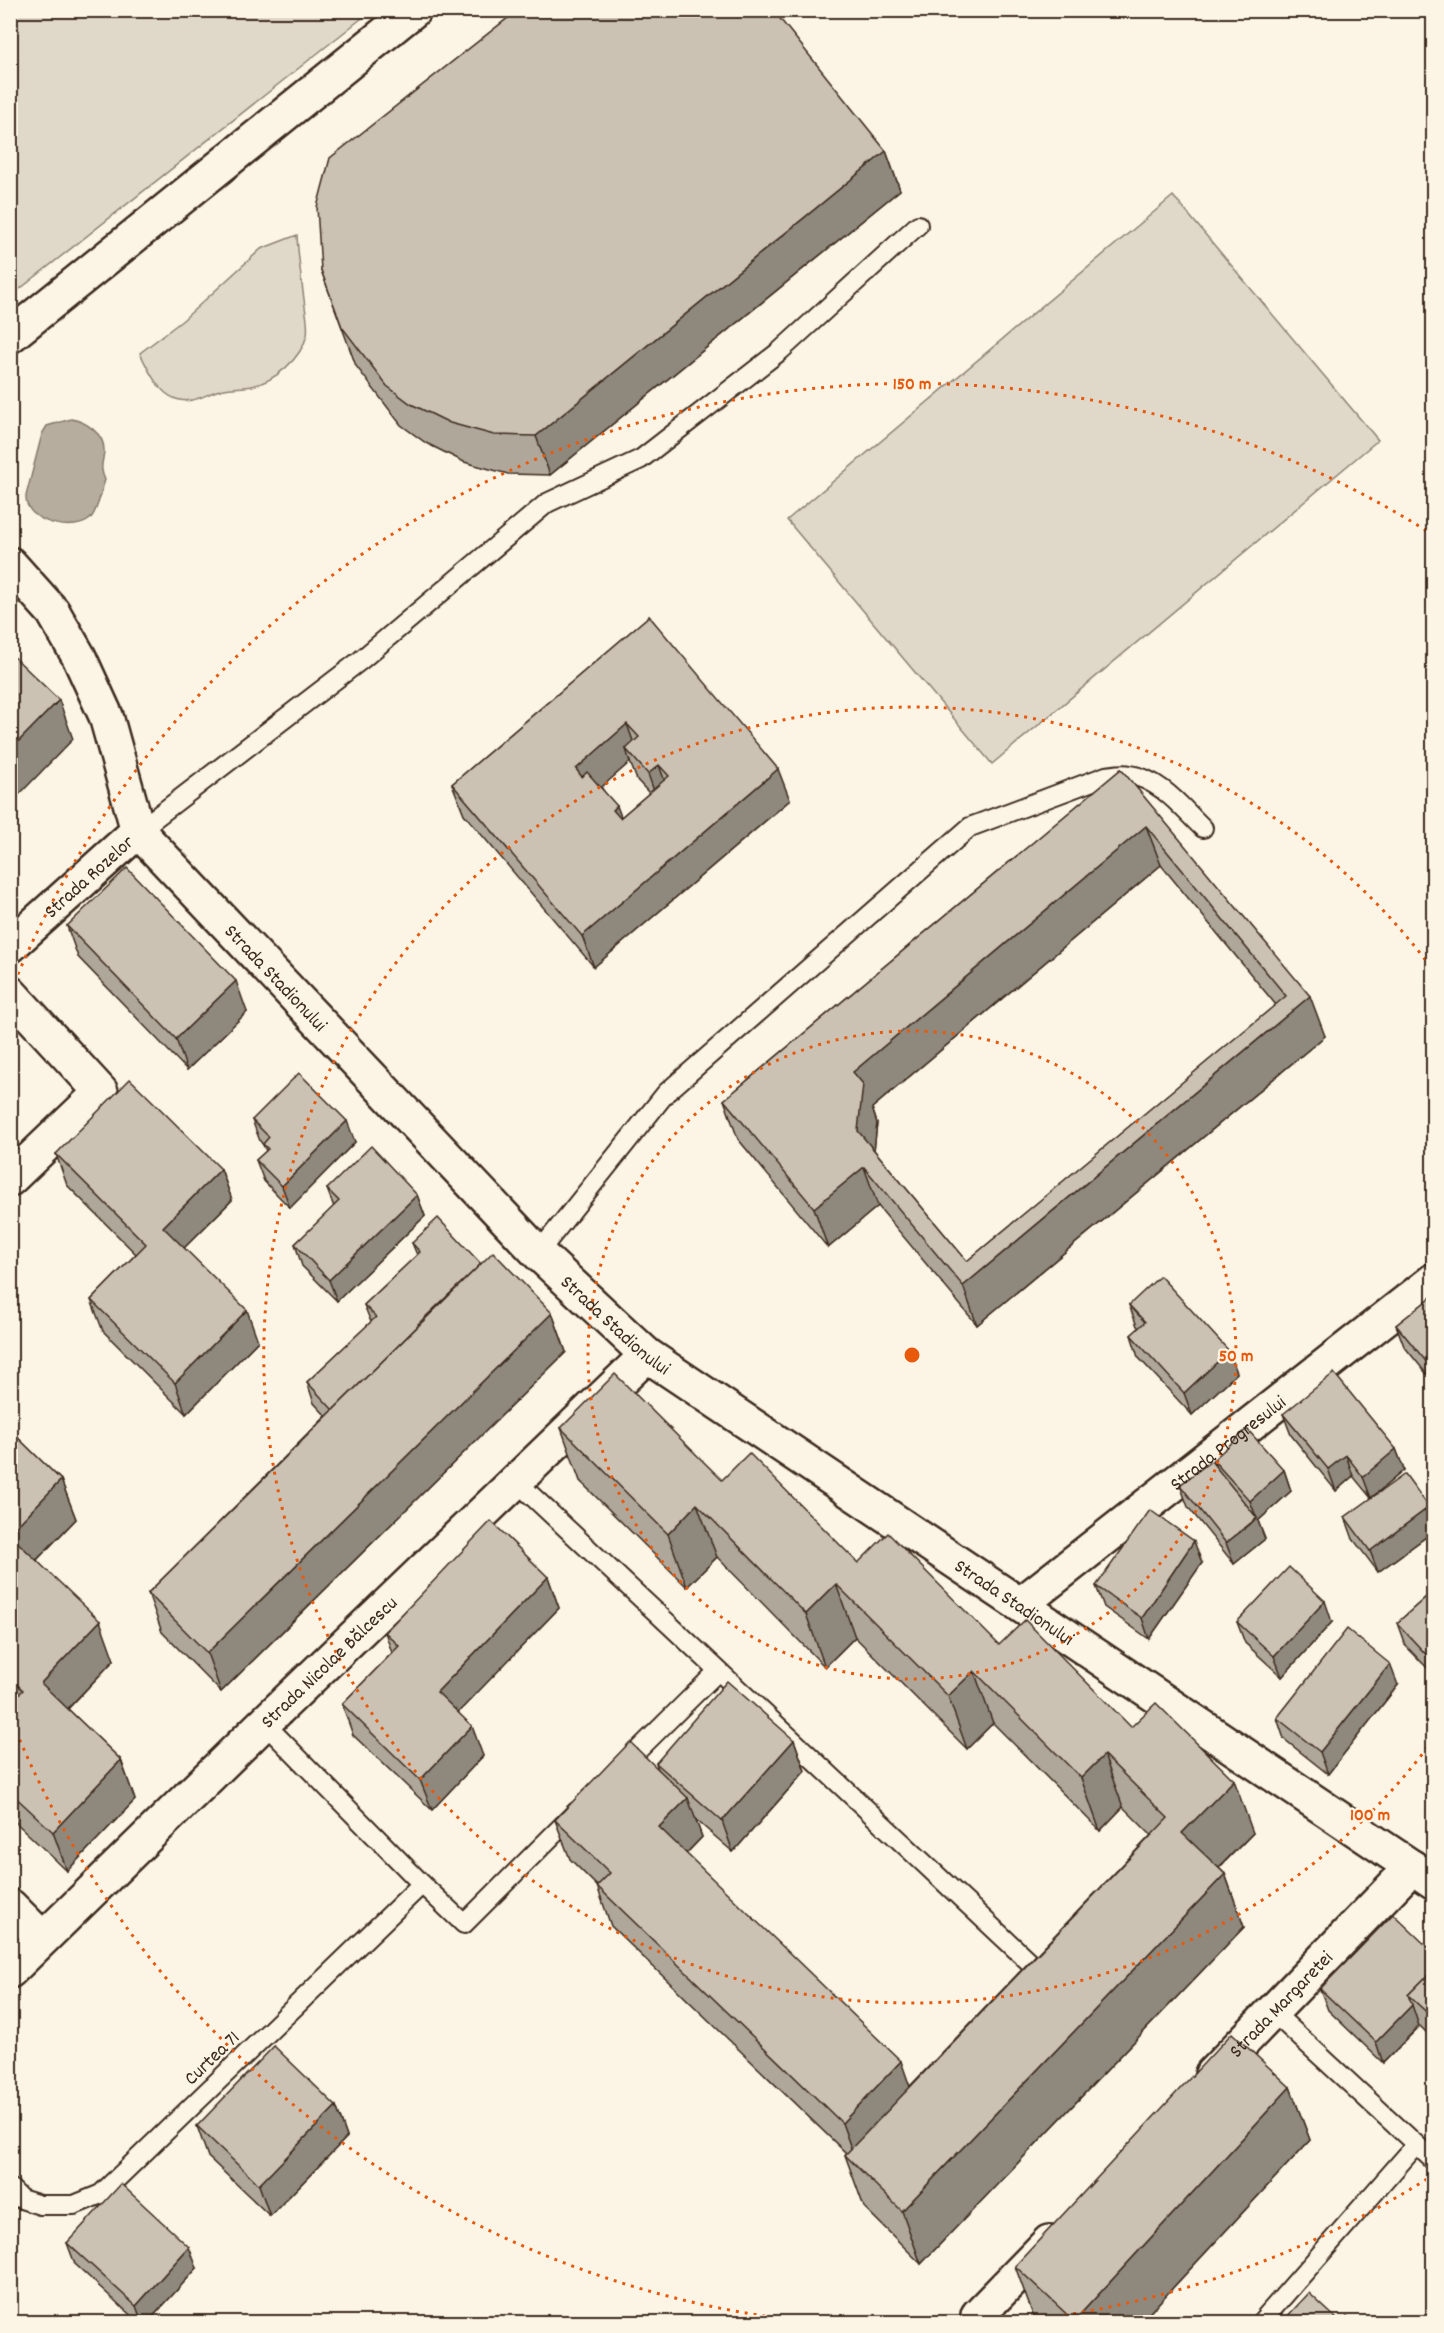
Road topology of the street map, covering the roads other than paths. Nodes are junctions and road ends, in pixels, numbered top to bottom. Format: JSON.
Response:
{"nodes":[{"id":1,"x":414,"y":10,"type":"edge"},
{"id":2,"x":918,"y":225,"type":"dead end"},
{"id":3,"x":10,"y":336,"type":"edge"},
{"id":4,"x":10,"y":564,"type":"edge"},
{"id":5,"x":1203,"y":828,"type":"dead end"},
{"id":6,"x":138,"y":831,"type":"junction"},
{"id":7,"x":10,"y":945,"type":"edge"},
{"id":8,"x":10,"y":993,"type":"edge"},
{"id":9,"x":10,"y":1179,"type":"edge"},
{"id":10,"x":538,"y":1253,"type":"junction"},
{"id":11,"x":1434,"y":1280,"type":"edge"},
{"id":12,"x":647,"y":1355,"type":"junction"},
{"id":13,"x":515,"y":1480,"type":"junction"},
{"id":14,"x":1021,"y":1604,"type":"junction"},
{"id":15,"x":718,"y":1671,"type":"junction"},
{"id":16,"x":264,"y":1723,"type":"junction"},
{"id":17,"x":611,"y":1778,"type":"edge"},
{"id":18,"x":586,"y":1802,"type":"edge"},
{"id":19,"x":1423,"y":1874,"type":"edge"},
{"id":20,"x":422,"y":1884,"type":"junction"},
{"id":21,"x":10,"y":1906,"type":"edge"},
{"id":22,"x":42,"y":1938,"type":"junction"},
{"id":23,"x":10,"y":1971,"type":"edge"},
{"id":24,"x":1013,"y":1994,"type":"edge"},
{"id":25,"x":1273,"y":2012,"type":"junction"},
{"id":26,"x":1191,"y":2096,"type":"edge"},
{"id":27,"x":1416,"y":2145,"type":"junction"},
{"id":28,"x":1434,"y":2161,"type":"edge"},
{"id":29,"x":10,"y":2188,"type":"edge"},
{"id":30,"x":1068,"y":2222,"type":"edge"},
{"id":31,"x":986,"y":2322,"type":"edge"},
{"id":32,"x":1261,"y":2322,"type":"edge"}],
"edges":[{"from":1,"to":3,"type":"street"},
{"from":2,"to":6,"type":"lane"},
{"from":4,"to":6,"type":"street","name":"Strada Stadionului"},
{"from":5,"to":10,"type":"lane"},
{"from":6,"to":7,"type":"street","name":"Strada Rozelor"},
{"from":6,"to":10,"type":"street","name":"Strada Stadionului"},
{"from":8,"to":9,"type":"street"},
{"from":10,"to":12,"type":"street","name":"Strada Stadionului"},
{"from":11,"to":14,"type":"street","name":"Strada Progresului"},
{"from":12,"to":13,"type":"street","name":"Strada Nicolae Bălcescu"},
{"from":12,"to":14,"type":"street","name":"Strada Stadionului"},
{"from":13,"to":15,"type":"lane"},
{"from":13,"to":16,"type":"street","name":"Strada Nicolae Bălcescu"},
{"from":14,"to":19,"type":"street","name":"Strada Stadionului"},
{"from":15,"to":17,"type":"lane"},
{"from":15,"to":24,"type":"lane"},
{"from":16,"to":20,"type":"lane"},
{"from":16,"to":22,"type":"street","name":"Strada Nicolae Bălcescu"},
{"from":18,"to":20,"type":"lane"},
{"from":19,"to":25,"type":"street","name":"Strada Margaretei"},
{"from":20,"to":29,"type":"lane","name":"Curtea 71"},
{"from":21,"to":22,"type":"street"},
{"from":22,"to":23,"type":"street","name":"Strada Nicolae Bălcescu"},
{"from":25,"to":26,"type":"street","name":"Strada Margaretei"},
{"from":25,"to":27,"type":"lane"},
{"from":27,"to":28,"type":"lane"},
{"from":27,"to":32,"type":"lane"},
{"from":30,"to":31,"type":"street"}]}
